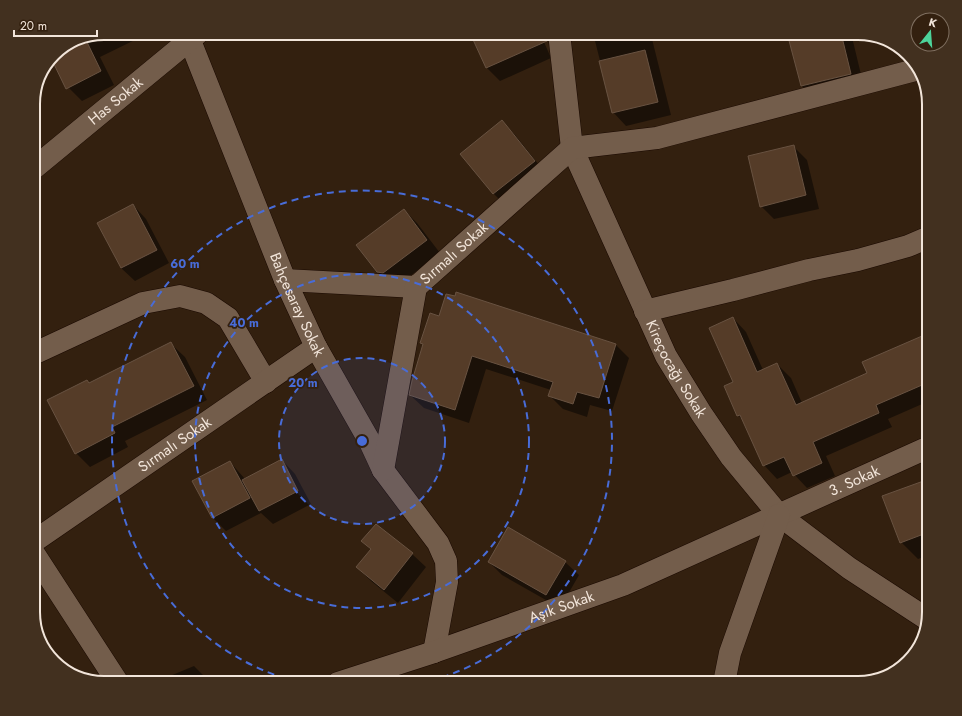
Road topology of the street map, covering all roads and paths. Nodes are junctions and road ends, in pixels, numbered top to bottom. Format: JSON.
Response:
{"nodes":[{"id":1,"x":185,"y":40,"type":"edge"},
{"id":2,"x":193,"y":40,"type":"edge"},
{"id":3,"x":560,"y":40,"type":"edge"},
{"id":4,"x":912,"y":71,"type":"edge"},
{"id":5,"x":572,"y":148,"type":"junction"},
{"id":6,"x":40,"y":163,"type":"edge"},
{"id":7,"x":922,"y":240,"type":"edge"},
{"id":8,"x":285,"y":280,"type":"junction"},
{"id":9,"x":416,"y":287,"type":"junction"},
{"id":10,"x":645,"y":311,"type":"junction"},
{"id":11,"x":316,"y":347,"type":"junction"},
{"id":12,"x":40,"y":351,"type":"edge"},
{"id":13,"x":266,"y":382,"type":"junction"},
{"id":14,"x":922,"y":450,"type":"edge"},
{"id":15,"x":383,"y":470,"type":"junction"},
{"id":16,"x":779,"y":515,"type":"junction"},
{"id":17,"x":40,"y":537,"type":"edge"},
{"id":18,"x":40,"y":563,"type":"edge"},
{"id":19,"x":922,"y":615,"type":"edge"},
{"id":20,"x":434,"y":652,"type":"junction"},
{"id":21,"x":113,"y":676,"type":"edge"},
{"id":22,"x":360,"y":676,"type":"edge"},
{"id":23,"x":725,"y":676,"type":"edge"}],
"edges":[{"from":1,"to":6,"type":"street","name":"Has Sokak"},
{"from":2,"to":8,"type":"street","name":"Bahçesaray Sokak"},
{"from":3,"to":5,"type":"street","name":"Kireçocağı Sokak"},
{"from":4,"to":5,"type":"street"},
{"from":5,"to":9,"type":"street","name":"Sırmalı Sokak"},
{"from":5,"to":10,"type":"street","name":"Kireçocağı Sokak"},
{"from":7,"to":10,"type":"street"},
{"from":8,"to":9,"type":"street","name":"Sırmalı Sokak"},
{"from":8,"to":11,"type":"street","name":"Bahçesaray Sokak"},
{"from":9,"to":15,"type":"street"},
{"from":10,"to":16,"type":"street","name":"Kireçocağı Sokak"},
{"from":11,"to":13,"type":"street","name":"Sırmalı Sokak"},
{"from":11,"to":15,"type":"street","name":"Bahçesaray Sokak"},
{"from":12,"to":13,"type":"street"},
{"from":13,"to":17,"type":"street","name":"Sırmalı Sokak"},
{"from":14,"to":16,"type":"street","name":"3. Sokak"},
{"from":15,"to":20,"type":"street","name":"Bahçesaray Sokak"},
{"from":16,"to":19,"type":"street","name":"Kireçocağı Sokak"},
{"from":16,"to":20,"type":"street","name":"Aşık Sokak"},
{"from":16,"to":23,"type":"street"},
{"from":18,"to":21,"type":"street"},
{"from":20,"to":22,"type":"street","name":"Aşık Sokak"}]}
